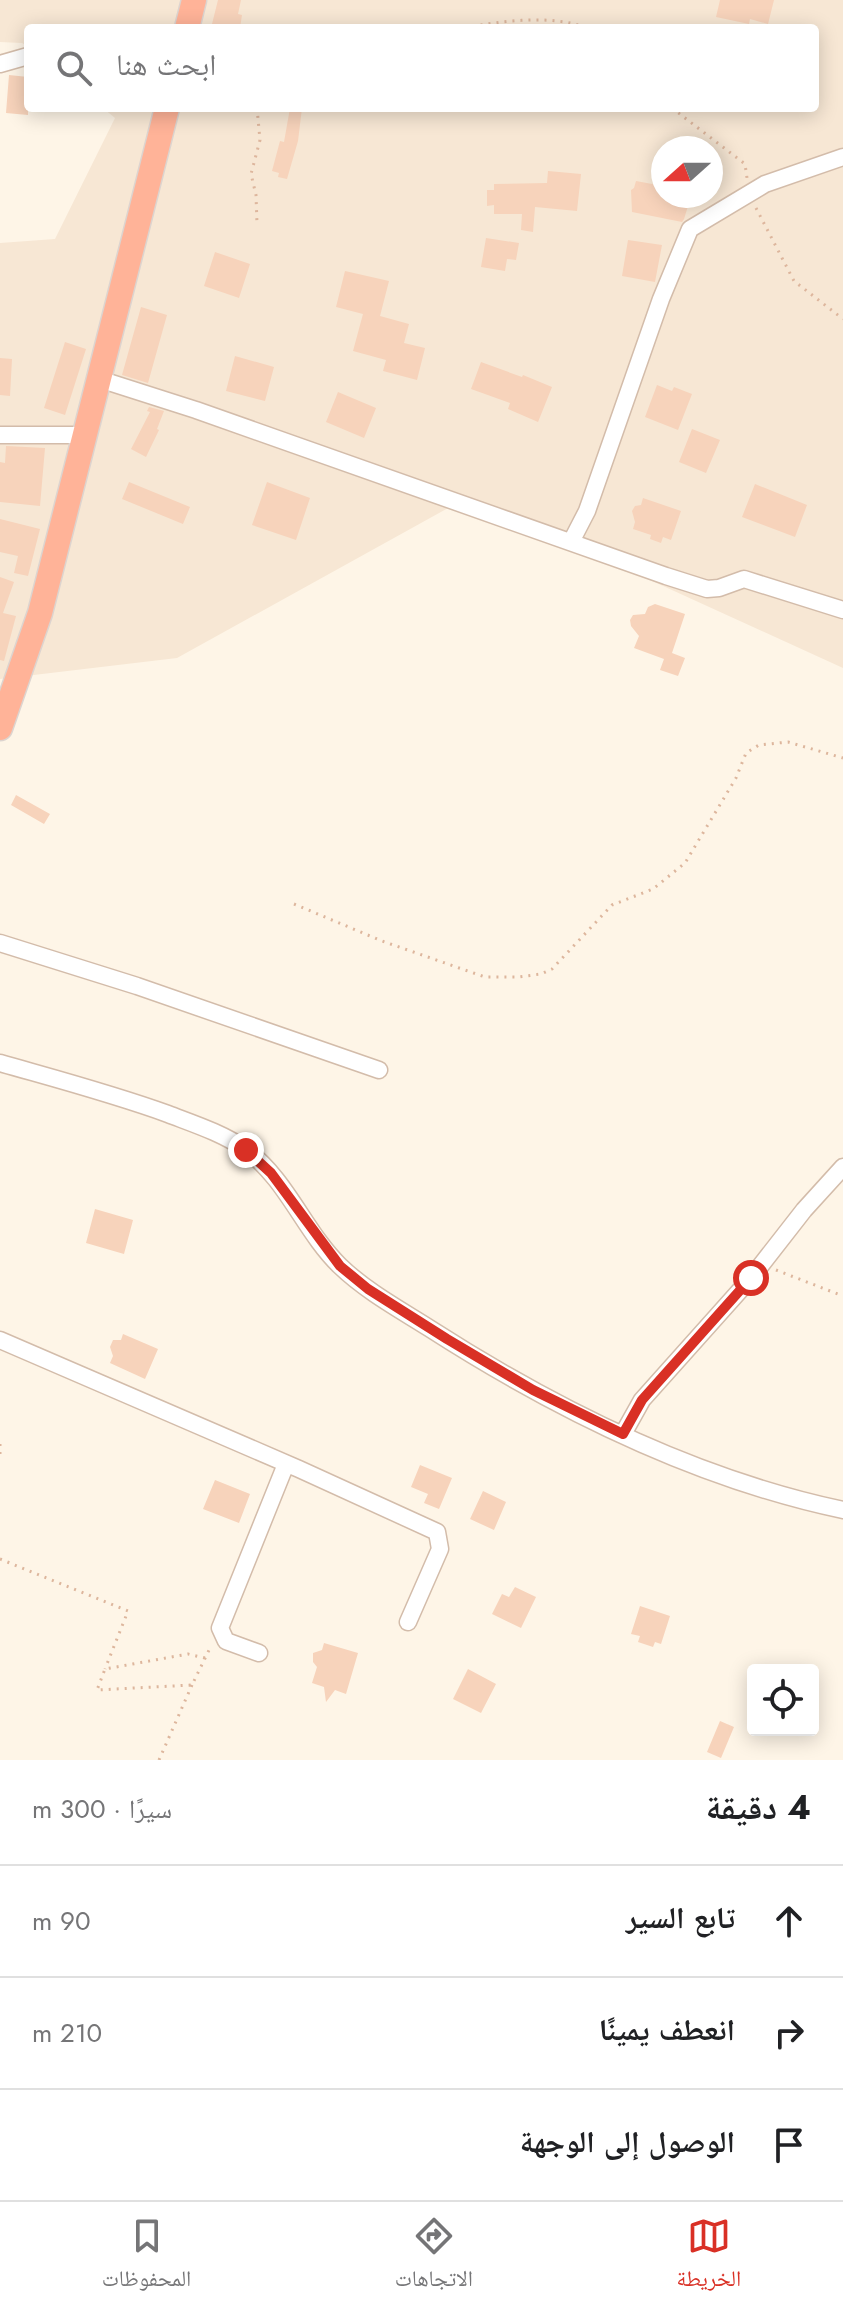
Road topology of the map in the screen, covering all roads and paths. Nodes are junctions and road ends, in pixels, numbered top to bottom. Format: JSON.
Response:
{"nodes":[{"id":1,"x":194,"y":0,"type":"edge"},
{"id":2,"x":188,"y":24,"type":"edge"},
{"id":3,"x":487,"y":24,"type":"edge"},
{"id":4,"x":571,"y":24,"type":"edge"},
{"id":5,"x":24,"y":57,"type":"edge"},
{"id":6,"x":0,"y":64,"type":"edge"},
{"id":7,"x":166,"y":112,"type":"edge"},
{"id":8,"x":257,"y":112,"type":"edge"},
{"id":9,"x":677,"y":112,"type":"edge"},
{"id":10,"x":843,"y":157,"type":"edge"},
{"id":11,"x":750,"y":192,"type":"junction"},
{"id":12,"x":257,"y":224,"type":"dead end"},
{"id":13,"x":843,"y":319,"type":"edge"},
{"id":14,"x":99,"y":379,"type":"junction"},
{"id":15,"x":0,"y":435,"type":"edge"},
{"id":16,"x":85,"y":435,"type":"junction"},
{"id":17,"x":571,"y":542,"type":"junction"},
{"id":18,"x":843,"y":610,"type":"edge"},
{"id":19,"x":0,"y":728,"type":"edge"},
{"id":20,"x":843,"y":758,"type":"edge"},
{"id":21,"x":294,"y":904,"type":"dead end"},
{"id":22,"x":0,"y":943,"type":"edge"},
{"id":23,"x":0,"y":1063,"type":"edge"},
{"id":24,"x":379,"y":1070,"type":"dead end"},
{"id":25,"x":843,"y":1167,"type":"edge"},
{"id":26,"x":762,"y":1265,"type":"junction"},
{"id":27,"x":843,"y":1296,"type":"edge"},
{"id":28,"x":0,"y":1340,"type":"edge"},
{"id":29,"x":623,"y":1434,"type":"junction"},
{"id":30,"x":0,"y":1444,"type":"edge"},
{"id":31,"x":0,"y":1456,"type":"edge"},
{"id":32,"x":286,"y":1464,"type":"junction"},
{"id":33,"x":843,"y":1510,"type":"edge"},
{"id":34,"x":0,"y":1559,"type":"edge"},
{"id":35,"x":408,"y":1622,"type":"dead end"},
{"id":36,"x":220,"y":1628,"type":"junction"},
{"id":37,"x":259,"y":1653,"type":"dead end"},
{"id":38,"x":205,"y":1658,"type":"junction"},
{"id":39,"x":105,"y":1669,"type":"junction"},
{"id":40,"x":192,"y":1685,"type":"junction"},
{"id":41,"x":159,"y":1760,"type":"edge"}],
"edges":[{"from":1,"to":2,"type":"highway"},
{"from":3,"to":4,"type":"path"},
{"from":5,"to":6,"type":"street"},
{"from":7,"to":14,"type":"highway"},
{"from":8,"to":12,"type":"path"},
{"from":9,"to":11,"type":"path"},
{"from":10,"to":11,"type":"street"},
{"from":11,"to":13,"type":"path"},
{"from":11,"to":17,"type":"street"},
{"from":14,"to":16,"type":"highway"},
{"from":14,"to":17,"type":"street"},
{"from":15,"to":16,"type":"street"},
{"from":16,"to":19,"type":"highway"},
{"from":17,"to":18,"type":"street"},
{"from":20,"to":21,"type":"path"},
{"from":22,"to":24,"type":"street"},
{"from":23,"to":29,"type":"street"},
{"from":25,"to":26,"type":"street"},
{"from":26,"to":27,"type":"path"},
{"from":26,"to":29,"type":"street"},
{"from":28,"to":32,"type":"street"},
{"from":29,"to":33,"type":"street"},
{"from":30,"to":31,"type":"path"},
{"from":32,"to":35,"type":"street"},
{"from":32,"to":36,"type":"street"},
{"from":34,"to":39,"type":"path"},
{"from":36,"to":37,"type":"street"},
{"from":36,"to":38,"type":"path"},
{"from":38,"to":39,"type":"path"},
{"from":38,"to":40,"type":"path"},
{"from":39,"to":40,"type":"path"},
{"from":40,"to":41,"type":"path"}]}
